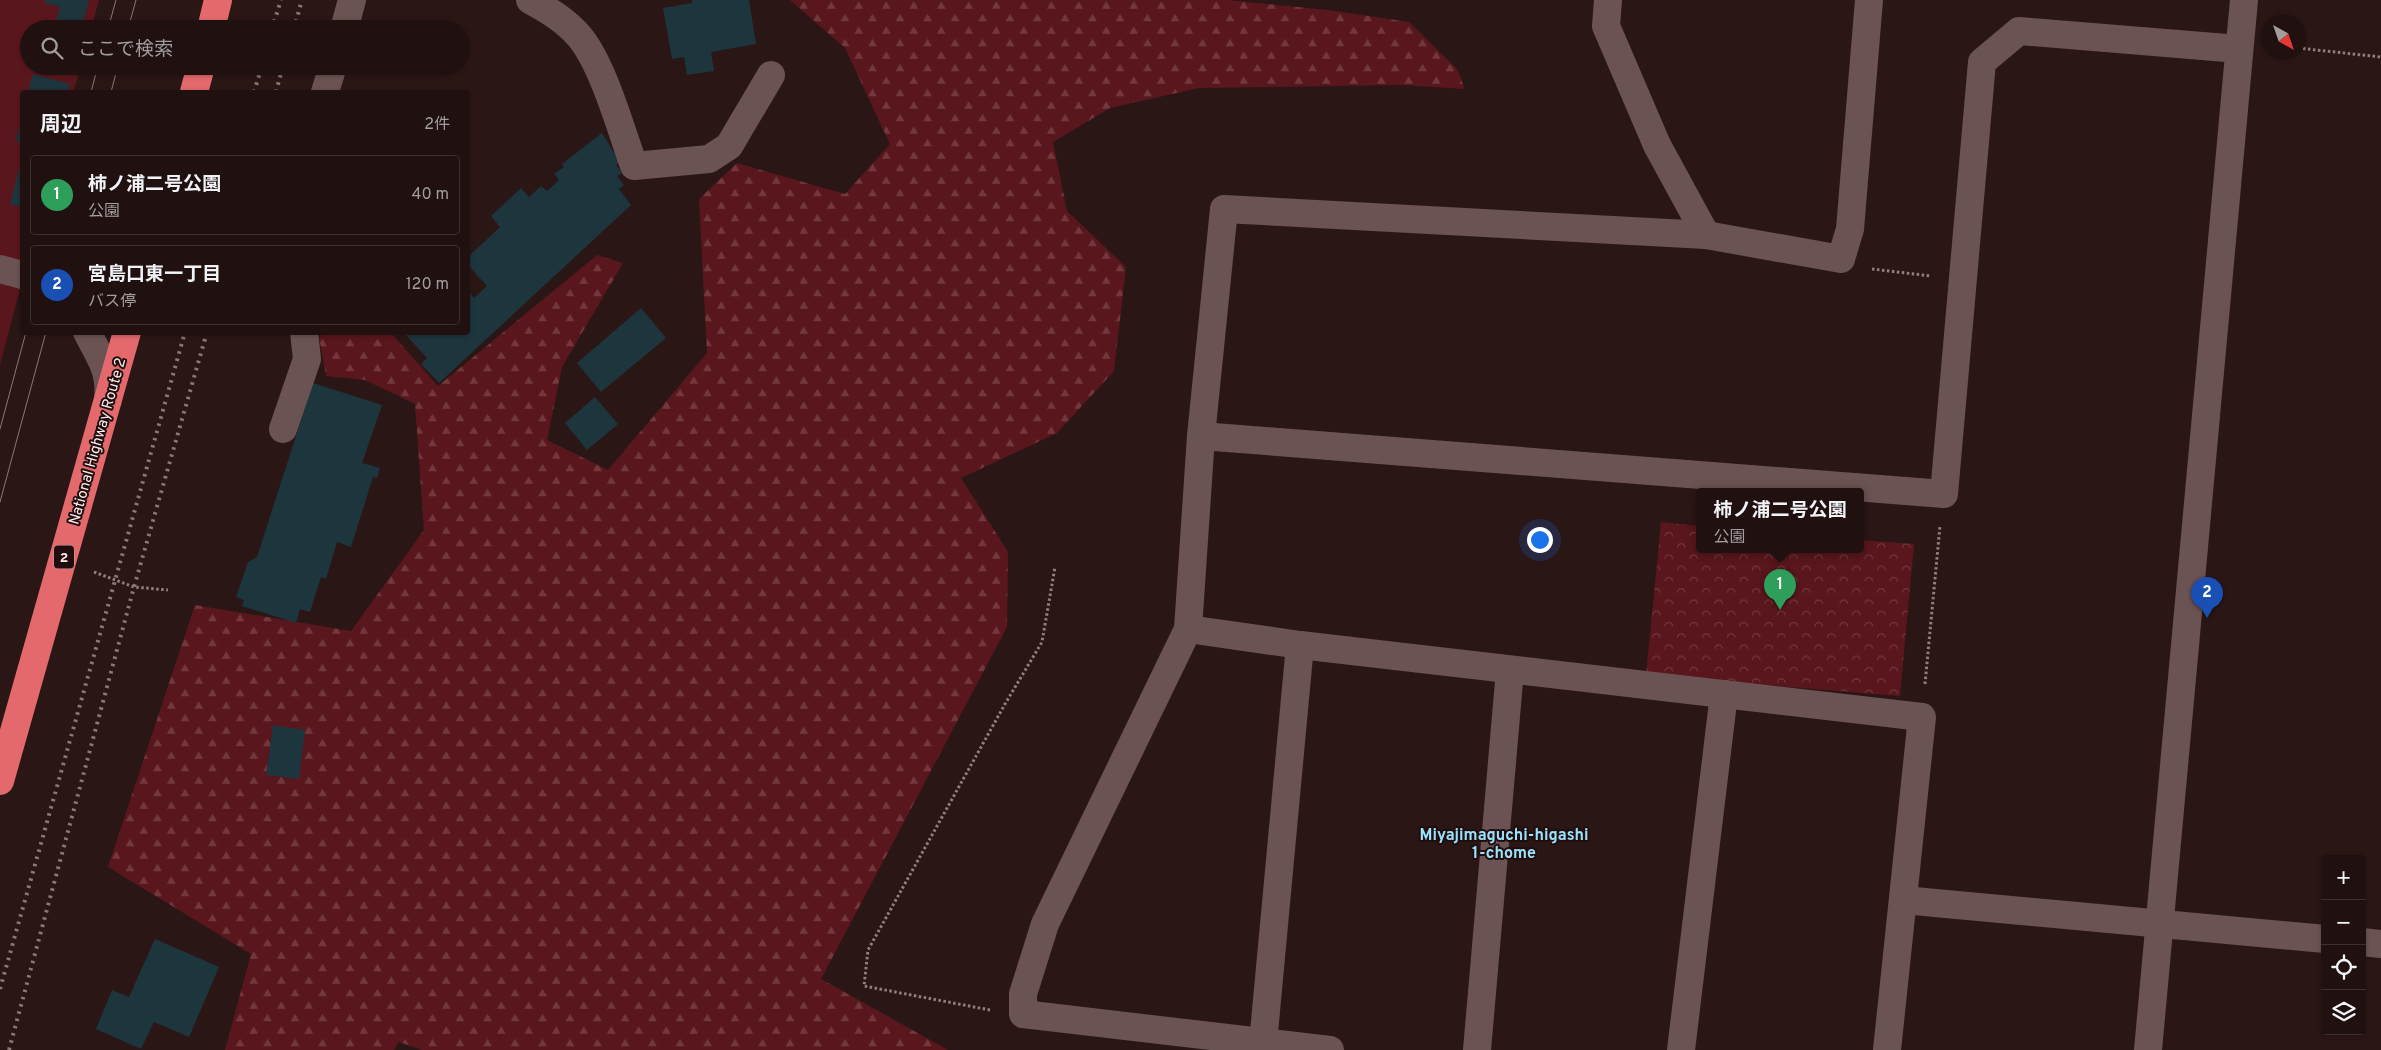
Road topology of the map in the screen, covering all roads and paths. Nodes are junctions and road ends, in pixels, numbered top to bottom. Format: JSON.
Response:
{"nodes":[{"id":1,"x":218,"y":0,"type":"edge"},
{"id":2,"x":352,"y":0,"type":"edge"},
{"id":3,"x":530,"y":0,"type":"edge"},
{"id":4,"x":1608,"y":0,"type":"edge"},
{"id":5,"x":1869,"y":0,"type":"edge"},
{"id":6,"x":2244,"y":0,"type":"edge"},
{"id":7,"x":213,"y":20,"type":"edge"},
{"id":8,"x":346,"y":20,"type":"edge"},
{"id":9,"x":2239,"y":48,"type":"junction"},
{"id":10,"x":2306,"y":49,"type":"edge"},
{"id":11,"x":2381,"y":57,"type":"edge"},
{"id":12,"x":199,"y":75,"type":"edge"},
{"id":13,"x":330,"y":75,"type":"edge"},
{"id":14,"x":771,"y":75,"type":"dead end"},
{"id":15,"x":195,"y":90,"type":"edge"},
{"id":16,"x":326,"y":90,"type":"edge"},
{"id":17,"x":1706,"y":235,"type":"junction"},
{"id":18,"x":1868,"y":269,"type":"dead end"},
{"id":19,"x":0,"y":270,"type":"edge"},
{"id":20,"x":20,"y":275,"type":"edge"},
{"id":21,"x":1962,"y":280,"type":"junction"},
{"id":22,"x":89,"y":335,"type":"edge"},
{"id":23,"x":126,"y":335,"type":"edge"},
{"id":24,"x":304,"y":335,"type":"edge"},
{"id":25,"x":107,"y":404,"type":"junction"},
{"id":26,"x":283,"y":429,"type":"dead end"},
{"id":27,"x":1202,"y":436,"type":"junction"},
{"id":28,"x":1944,"y":494,"type":"junction"},
{"id":29,"x":1056,"y":567,"type":"dead end"},
{"id":30,"x":92,"y":571,"type":"dead end"},
{"id":31,"x":168,"y":590,"type":"dead end"},
{"id":32,"x":1188,"y":629,"type":"junction"},
{"id":33,"x":1300,"y":645,"type":"junction"},
{"id":34,"x":1510,"y":670,"type":"junction"},
{"id":35,"x":1724,"y":694,"type":"junction"},
{"id":36,"x":1922,"y":717,"type":"junction"},
{"id":37,"x":0,"y":781,"type":"edge"},
{"id":38,"x":1903,"y":900,"type":"junction"},
{"id":39,"x":2159,"y":923,"type":"junction"},
{"id":40,"x":2321,"y":939,"type":"edge"},
{"id":41,"x":2366,"y":942,"type":"edge"},
{"id":42,"x":2381,"y":944,"type":"edge"},
{"id":43,"x":1023,"y":1014,"type":"junction"},
{"id":44,"x":1263,"y":1043,"type":"junction"},
{"id":45,"x":1330,"y":1050,"type":"edge"},
{"id":46,"x":1477,"y":1050,"type":"edge"},
{"id":47,"x":1681,"y":1050,"type":"edge"},
{"id":48,"x":1887,"y":1050,"type":"edge"},
{"id":49,"x":2148,"y":1050,"type":"edge"}],
"edges":[{"from":1,"to":7,"type":"highway"},
{"from":2,"to":8,"type":"street"},
{"from":3,"to":14,"type":"street"},
{"from":4,"to":17,"type":"street"},
{"from":5,"to":17,"type":"street"},
{"from":6,"to":9,"type":"street"},
{"from":9,"to":21,"type":"street"},
{"from":9,"to":39,"type":"street"},
{"from":10,"to":11,"type":"path"},
{"from":12,"to":15,"type":"highway"},
{"from":13,"to":16,"type":"street"},
{"from":17,"to":27,"type":"street"},
{"from":18,"to":21,"type":"path"},
{"from":19,"to":20,"type":"street"},
{"from":21,"to":28,"type":"street"},
{"from":22,"to":25,"type":"street"},
{"from":23,"to":25,"type":"highway","name":"National Highway Route 2","number":"2"},
{"from":24,"to":26,"type":"street"},
{"from":25,"to":37,"type":"highway","name":"National Highway Route 2","number":"2"},
{"from":27,"to":28,"type":"street"},
{"from":27,"to":32,"type":"street"},
{"from":28,"to":36,"type":"path"},
{"from":29,"to":43,"type":"path"},
{"from":30,"to":31,"type":"path"},
{"from":32,"to":33,"type":"street"},
{"from":32,"to":43,"type":"street"},
{"from":33,"to":34,"type":"street"},
{"from":33,"to":44,"type":"street"},
{"from":34,"to":35,"type":"street"},
{"from":34,"to":46,"type":"street"},
{"from":35,"to":36,"type":"street"},
{"from":35,"to":47,"type":"street"},
{"from":36,"to":38,"type":"street"},
{"from":38,"to":39,"type":"street"},
{"from":38,"to":48,"type":"street"},
{"from":39,"to":40,"type":"street"},
{"from":39,"to":49,"type":"street"},
{"from":41,"to":42,"type":"street"},
{"from":43,"to":44,"type":"street"},
{"from":44,"to":45,"type":"street"}]}
